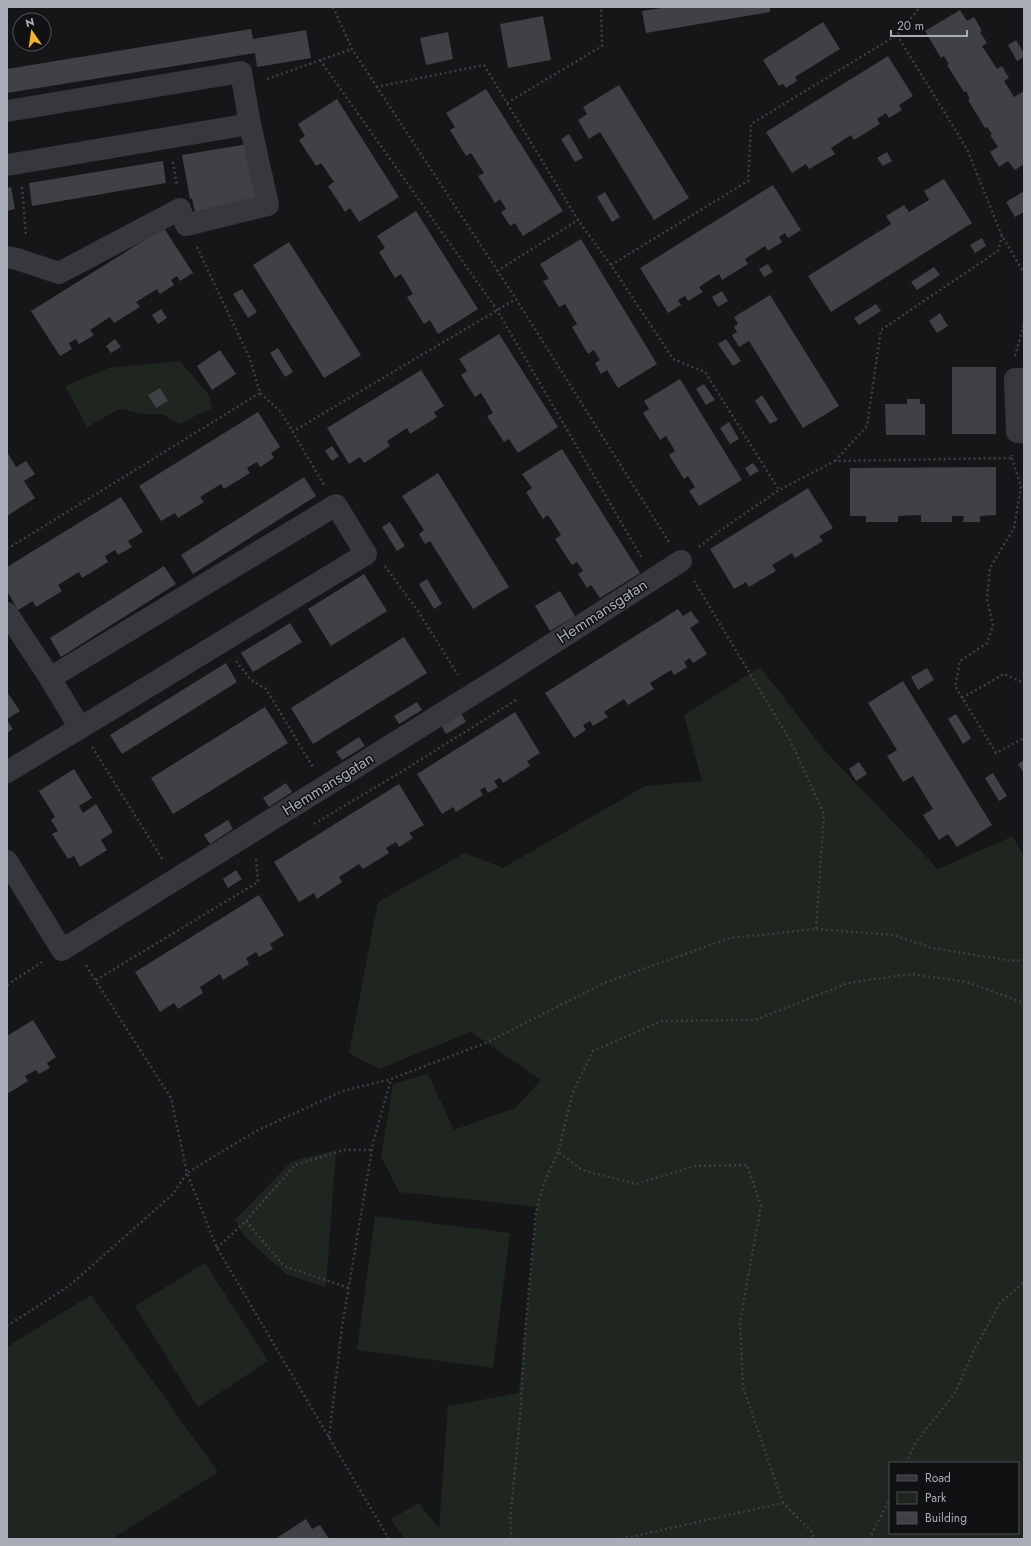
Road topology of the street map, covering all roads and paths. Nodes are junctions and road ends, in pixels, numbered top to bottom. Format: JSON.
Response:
{"nodes":[{"id":1,"x":333,"y":7,"type":"edge"},
{"id":2,"x":601,"y":7,"type":"edge"},
{"id":3,"x":920,"y":7,"type":"edge"},
{"id":4,"x":897,"y":35,"type":"junction"},
{"id":5,"x":352,"y":49,"type":"junction"},
{"id":6,"x":320,"y":60,"type":"junction"},
{"id":7,"x":376,"y":87,"type":"junction"},
{"id":8,"x":244,"y":88,"type":"junction"},
{"id":9,"x":507,"y":103,"type":"junction"},
{"id":10,"x":7,"y":111,"type":"edge"},
{"id":11,"x":250,"y":124,"type":"junction"},
{"id":12,"x":168,"y":138,"type":"junction"},
{"id":13,"x":12,"y":164,"type":"edge"},
{"id":14,"x":183,"y":217,"type":"junction"},
{"id":15,"x":578,"y":220,"type":"junction"},
{"id":16,"x":1002,"y":236,"type":"junction"},
{"id":17,"x":12,"y":258,"type":"edge"},
{"id":18,"x":611,"y":265,"type":"junction"},
{"id":19,"x":497,"y":271,"type":"junction"},
{"id":20,"x":1024,"y":273,"type":"edge"},
{"id":21,"x":516,"y":299,"type":"junction"},
{"id":22,"x":498,"y":310,"type":"junction"},
{"id":23,"x":1024,"y":324,"type":"edge"},
{"id":24,"x":1020,"y":379,"type":"edge"},
{"id":25,"x":260,"y":393,"type":"junction"},
{"id":26,"x":292,"y":432,"type":"junction"},
{"id":27,"x":1020,"y":432,"type":"edge"},
{"id":28,"x":1012,"y":458,"type":"junction"},
{"id":29,"x":835,"y":461,"type":"junction"},
{"id":30,"x":780,"y":490,"type":"junction"},
{"id":31,"x":336,"y":505,"type":"junction"},
{"id":32,"x":7,"y":549,"type":"edge"},
{"id":33,"x":366,"y":554,"type":"junction"},
{"id":34,"x":681,"y":561,"type":"junction"},
{"id":35,"x":653,"y":578,"type":"junction"},
{"id":36,"x":7,"y":613,"type":"edge"},
{"id":37,"x":222,"y":642,"type":"junction"},
{"id":38,"x":510,"y":671,"type":"junction"},
{"id":39,"x":50,"y":678,"type":"junction"},
{"id":40,"x":1024,"y":683,"type":"edge"},
{"id":41,"x":471,"y":695,"type":"junction"},
{"id":42,"x":962,"y":698,"type":"junction"},
{"id":43,"x":80,"y":728,"type":"junction"},
{"id":44,"x":1024,"y":738,"type":"edge"},
{"id":45,"x":7,"y":772,"type":"edge"},
{"id":46,"x":325,"y":786,"type":"junction"},
{"id":47,"x":308,"y":827,"type":"dead end"},
{"id":48,"x":262,"y":855,"type":"dead end"},
{"id":49,"x":7,"y":861,"type":"edge"},
{"id":50,"x":175,"y":879,"type":"junction"},
{"id":51,"x":816,"y":929,"type":"junction"},
{"id":52,"x":62,"y":950,"type":"junction"},
{"id":53,"x":1024,"y":960,"type":"edge"},
{"id":54,"x":96,"y":980,"type":"junction"},
{"id":55,"x":7,"y":985,"type":"edge"},
{"id":56,"x":1024,"y":1003,"type":"edge"},
{"id":57,"x":391,"y":1079,"type":"junction"},
{"id":58,"x":372,"y":1150,"type":"junction"},
{"id":59,"x":558,"y":1152,"type":"junction"},
{"id":60,"x":187,"y":1173,"type":"junction"},
{"id":61,"x":246,"y":1221,"type":"junction"},
{"id":62,"x":218,"y":1248,"type":"junction"},
{"id":63,"x":1024,"y":1282,"type":"edge"},
{"id":64,"x":349,"y":1288,"type":"junction"},
{"id":65,"x":7,"y":1326,"type":"edge"},
{"id":66,"x":329,"y":1439,"type":"junction"},
{"id":67,"x":906,"y":1462,"type":"edge"},
{"id":68,"x":889,"y":1501,"type":"edge"},
{"id":69,"x":783,"y":1503,"type":"junction"},
{"id":70,"x":389,"y":1539,"type":"edge"},
{"id":71,"x":512,"y":1539,"type":"edge"},
{"id":72,"x":621,"y":1539,"type":"edge"},
{"id":73,"x":814,"y":1539,"type":"edge"},
{"id":74,"x":869,"y":1539,"type":"edge"}],
"edges":[{"from":1,"to":5,"type":"path"},
{"from":2,"to":9,"type":"path"},
{"from":3,"to":4,"type":"path"},
{"from":4,"to":16,"type":"path"},
{"from":4,"to":18,"type":"path"},
{"from":5,"to":6,"type":"path"},
{"from":5,"to":7,"type":"path"},
{"from":6,"to":8,"type":"path"},
{"from":6,"to":22,"type":"path"},
{"from":7,"to":9,"type":"path"},
{"from":7,"to":19,"type":"path"},
{"from":8,"to":10,"type":"street"},
{"from":8,"to":11,"type":"street"},
{"from":9,"to":15,"type":"path"},
{"from":11,"to":12,"type":"street"},
{"from":11,"to":14,"type":"street"},
{"from":12,"to":13,"type":"street"},
{"from":12,"to":14,"type":"path"},
{"from":13,"to":17,"type":"path"},
{"from":14,"to":17,"type":"street"},
{"from":14,"to":25,"type":"path"},
{"from":15,"to":18,"type":"path"},
{"from":15,"to":19,"type":"path"},
{"from":16,"to":20,"type":"path"},
{"from":16,"to":29,"type":"path"},
{"from":18,"to":30,"type":"path"},
{"from":19,"to":21,"type":"path"},
{"from":21,"to":22,"type":"path"},
{"from":21,"to":34,"type":"path"},
{"from":22,"to":26,"type":"path"},
{"from":22,"to":35,"type":"path"},
{"from":23,"to":24,"type":"path"},
{"from":24,"to":27,"type":"street"},
{"from":25,"to":26,"type":"path"},
{"from":25,"to":32,"type":"path"},
{"from":26,"to":31,"type":"path"},
{"from":27,"to":28,"type":"path"},
{"from":28,"to":29,"type":"path"},
{"from":28,"to":42,"type":"path"},
{"from":29,"to":30,"type":"path"},
{"from":30,"to":34,"type":"path"},
{"from":31,"to":33,"type":"street"},
{"from":31,"to":39,"type":"street"},
{"from":33,"to":37,"type":"street"},
{"from":33,"to":41,"type":"path"},
{"from":34,"to":35,"type":"street","name":"Hemmansgatan"},
{"from":34,"to":51,"type":"path"},
{"from":35,"to":38,"type":"street","name":"Hemmansgatan"},
{"from":36,"to":39,"type":"street"},
{"from":37,"to":43,"type":"street"},
{"from":37,"to":46,"type":"path"},
{"from":38,"to":41,"type":"street","name":"Hemmansgatan"},
{"from":38,"to":47,"type":"path"},
{"from":39,"to":43,"type":"street"},
{"from":40,"to":42,"type":"path"},
{"from":41,"to":46,"type":"street","name":"Hemmansgatan"},
{"from":42,"to":44,"type":"path"},
{"from":43,"to":45,"type":"street"},
{"from":43,"to":50,"type":"path"},
{"from":46,"to":50,"type":"street","name":"Hemmansgatan"},
{"from":48,"to":54,"type":"path"},
{"from":49,"to":52,"type":"street"},
{"from":50,"to":52,"type":"street","name":"Hemmansgatan"},
{"from":51,"to":53,"type":"path"},
{"from":51,"to":57,"type":"path"},
{"from":52,"to":54,"type":"path"},
{"from":52,"to":55,"type":"path"},
{"from":54,"to":60,"type":"path"},
{"from":56,"to":59,"type":"path"},
{"from":57,"to":58,"type":"path"},
{"from":57,"to":60,"type":"path"},
{"from":58,"to":61,"type":"path"},
{"from":58,"to":64,"type":"path"},
{"from":59,"to":69,"type":"path"},
{"from":59,"to":71,"type":"path"},
{"from":60,"to":62,"type":"path"},
{"from":60,"to":65,"type":"path"},
{"from":61,"to":62,"type":"path"},
{"from":61,"to":64,"type":"path"},
{"from":62,"to":66,"type":"path"},
{"from":63,"to":67,"type":"path"},
{"from":64,"to":66,"type":"path"},
{"from":66,"to":70,"type":"path"},
{"from":68,"to":74,"type":"path"},
{"from":69,"to":72,"type":"path"},
{"from":69,"to":73,"type":"path"}]}
